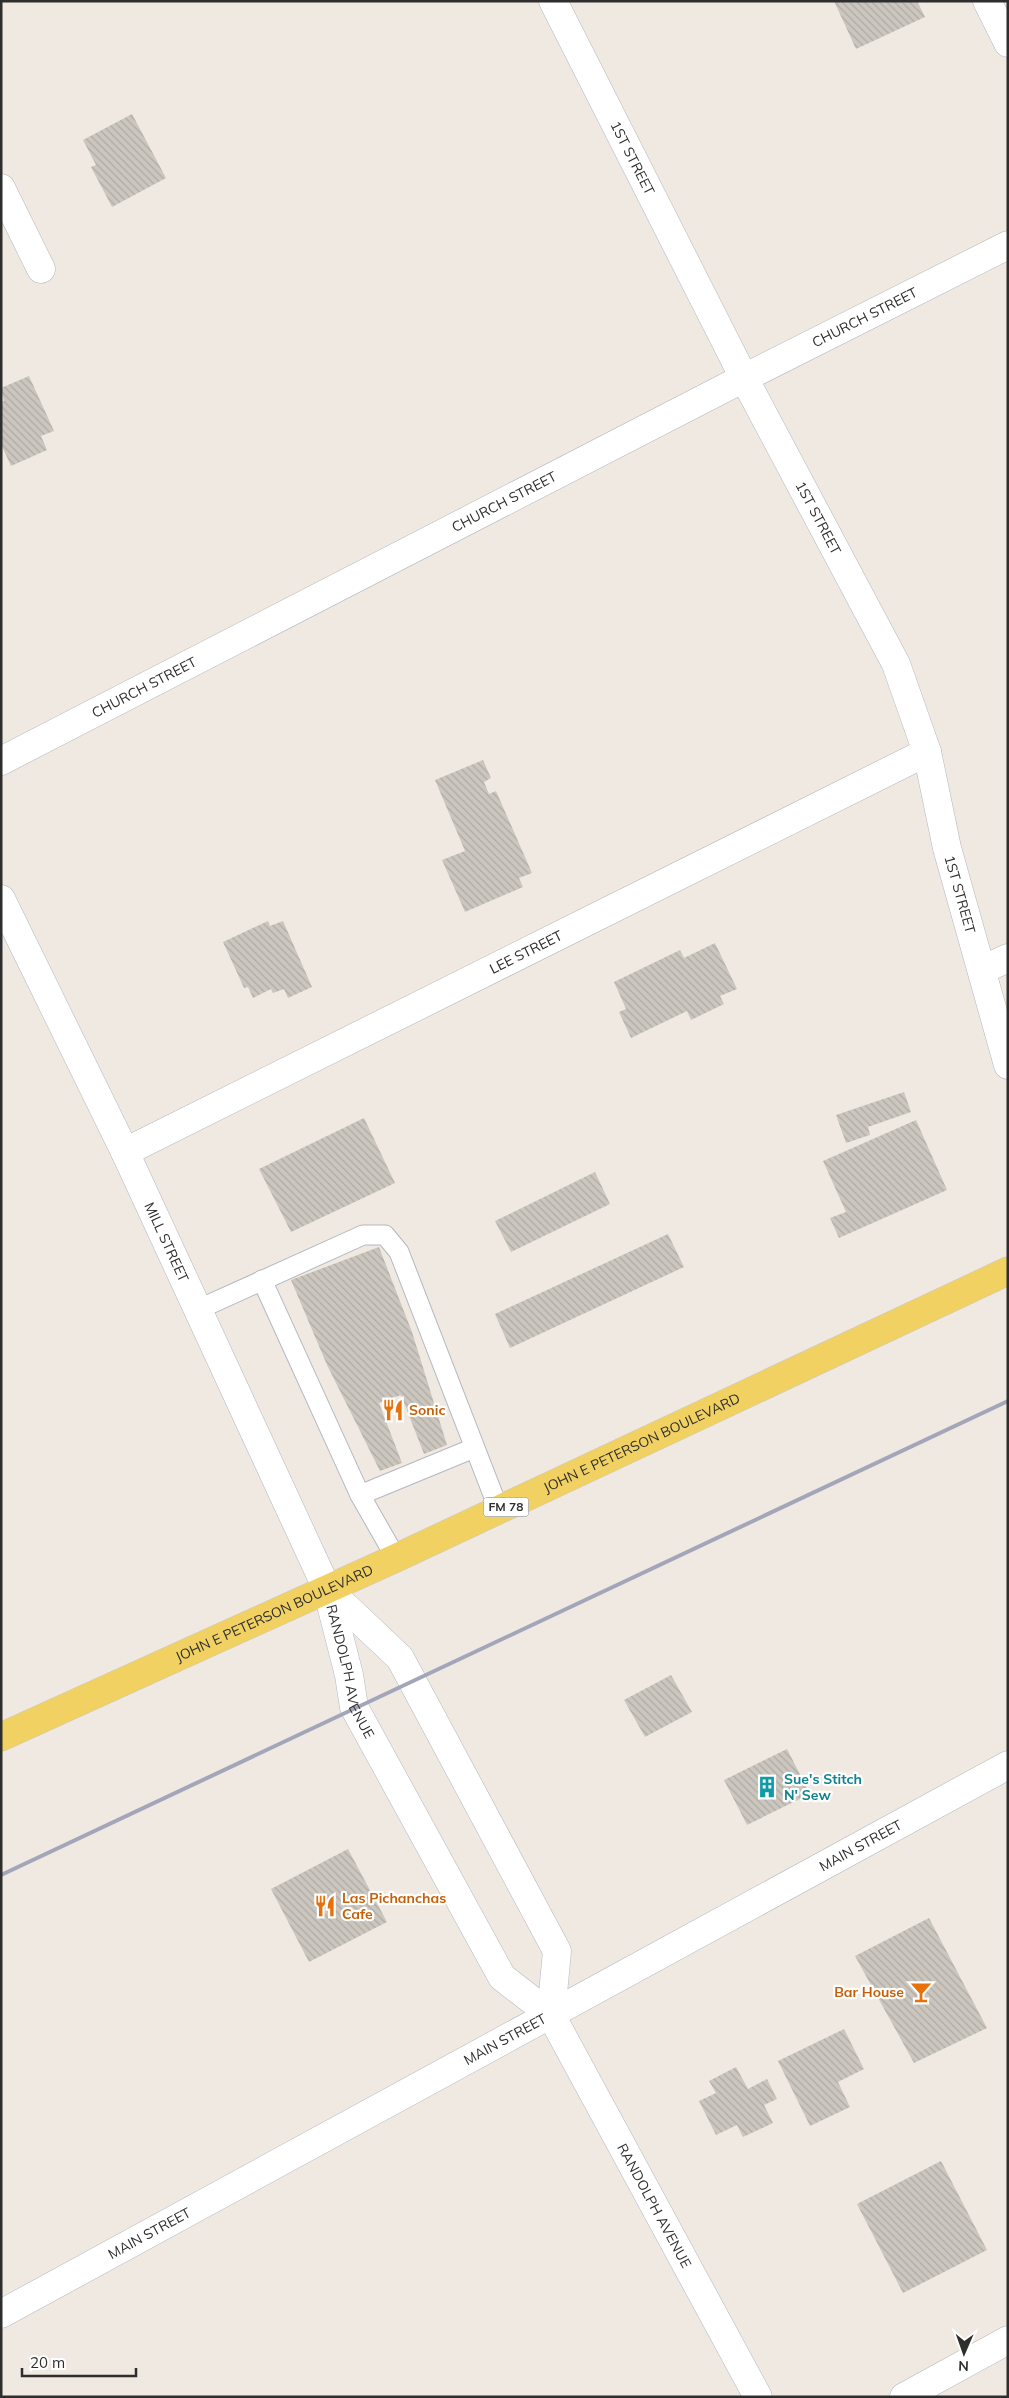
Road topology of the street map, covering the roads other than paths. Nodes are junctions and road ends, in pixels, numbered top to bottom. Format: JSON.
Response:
{"nodes":[{"id":1,"x":553,"y":1,"type":"edge"},
{"id":2,"x":987,"y":1,"type":"edge"},
{"id":3,"x":1008,"y":43,"type":"edge"},
{"id":4,"x":1,"y":188,"type":"edge"},
{"id":5,"x":1008,"y":245,"type":"edge"},
{"id":6,"x":42,"y":269,"type":"dead end"},
{"id":7,"x":744,"y":378,"type":"junction"},
{"id":8,"x":927,"y":752,"type":"junction"},
{"id":9,"x":1,"y":761,"type":"edge"},
{"id":10,"x":1,"y":899,"type":"edge"},
{"id":11,"x":1008,"y":958,"type":"edge"},
{"id":12,"x":982,"y":970,"type":"junction"},
{"id":13,"x":1008,"y":1065,"type":"edge"},
{"id":14,"x":124,"y":1152,"type":"junction"},
{"id":15,"x":1008,"y":1270,"type":"edge"},
{"id":16,"x":262,"y":1280,"type":"junction"},
{"id":17,"x":197,"y":1310,"type":"junction"},
{"id":18,"x":474,"y":1448,"type":"junction"},
{"id":19,"x":360,"y":1495,"type":"junction"},
{"id":20,"x":499,"y":1510,"type":"junction"},
{"id":21,"x":396,"y":1558,"type":"junction"},
{"id":22,"x":327,"y":1588,"type":"junction"},
{"id":23,"x":1,"y":1737,"type":"edge"},
{"id":24,"x":1008,"y":1765,"type":"edge"},
{"id":25,"x":550,"y":2015,"type":"junction"},
{"id":26,"x":1,"y":2314,"type":"edge"},
{"id":27,"x":1008,"y":2340,"type":"edge"},
{"id":28,"x":758,"y":2397,"type":"edge"},
{"id":29,"x":904,"y":2397,"type":"edge"}],
"edges":[{"from":1,"to":7,"type":"street","name":"1ST STREET"},
{"from":2,"to":3,"type":"street"},
{"from":4,"to":6,"type":"street"},
{"from":5,"to":7,"type":"street","name":"CHURCH STREET"},
{"from":7,"to":8,"type":"street","name":"1ST STREET"},
{"from":7,"to":9,"type":"street","name":"CHURCH STREET"},
{"from":8,"to":12,"type":"street","name":"1ST STREET"},
{"from":8,"to":14,"type":"street","name":"LEE STREET"},
{"from":10,"to":14,"type":"street","name":"MILL STREET"},
{"from":11,"to":12,"type":"street"},
{"from":12,"to":13,"type":"street","name":"1ST STREET"},
{"from":14,"to":17,"type":"street","name":"MILL STREET"},
{"from":15,"to":20,"type":"main road","name":"JOHN E PETERSON BOULEVARD","number":"FM 78"},
{"from":16,"to":17,"type":"lane"},
{"from":16,"to":18,"type":"lane"},
{"from":16,"to":19,"type":"lane"},
{"from":17,"to":22,"type":"street","name":"MILL STREET"},
{"from":18,"to":19,"type":"lane"},
{"from":18,"to":20,"type":"lane"},
{"from":19,"to":21,"type":"lane"},
{"from":20,"to":21,"type":"main road","name":"JOHN E PETERSON BOULEVARD","number":"FM 78"},
{"from":21,"to":22,"type":"main road","name":"JOHN E PETERSON BOULEVARD","number":"FM 78"},
{"from":22,"to":23,"type":"main road","name":"JOHN E PETERSON BOULEVARD","number":"FM 78"},
{"from":22,"to":25,"type":"street","name":"RANDOLPH AVENUE"},
{"from":22,"to":25,"type":"street","name":"RANDOLPH AVENUE"},
{"from":24,"to":25,"type":"street","name":"MAIN STREET"},
{"from":25,"to":26,"type":"street","name":"MAIN STREET"},
{"from":25,"to":28,"type":"street","name":"RANDOLPH AVENUE"},
{"from":27,"to":29,"type":"street"}]}
